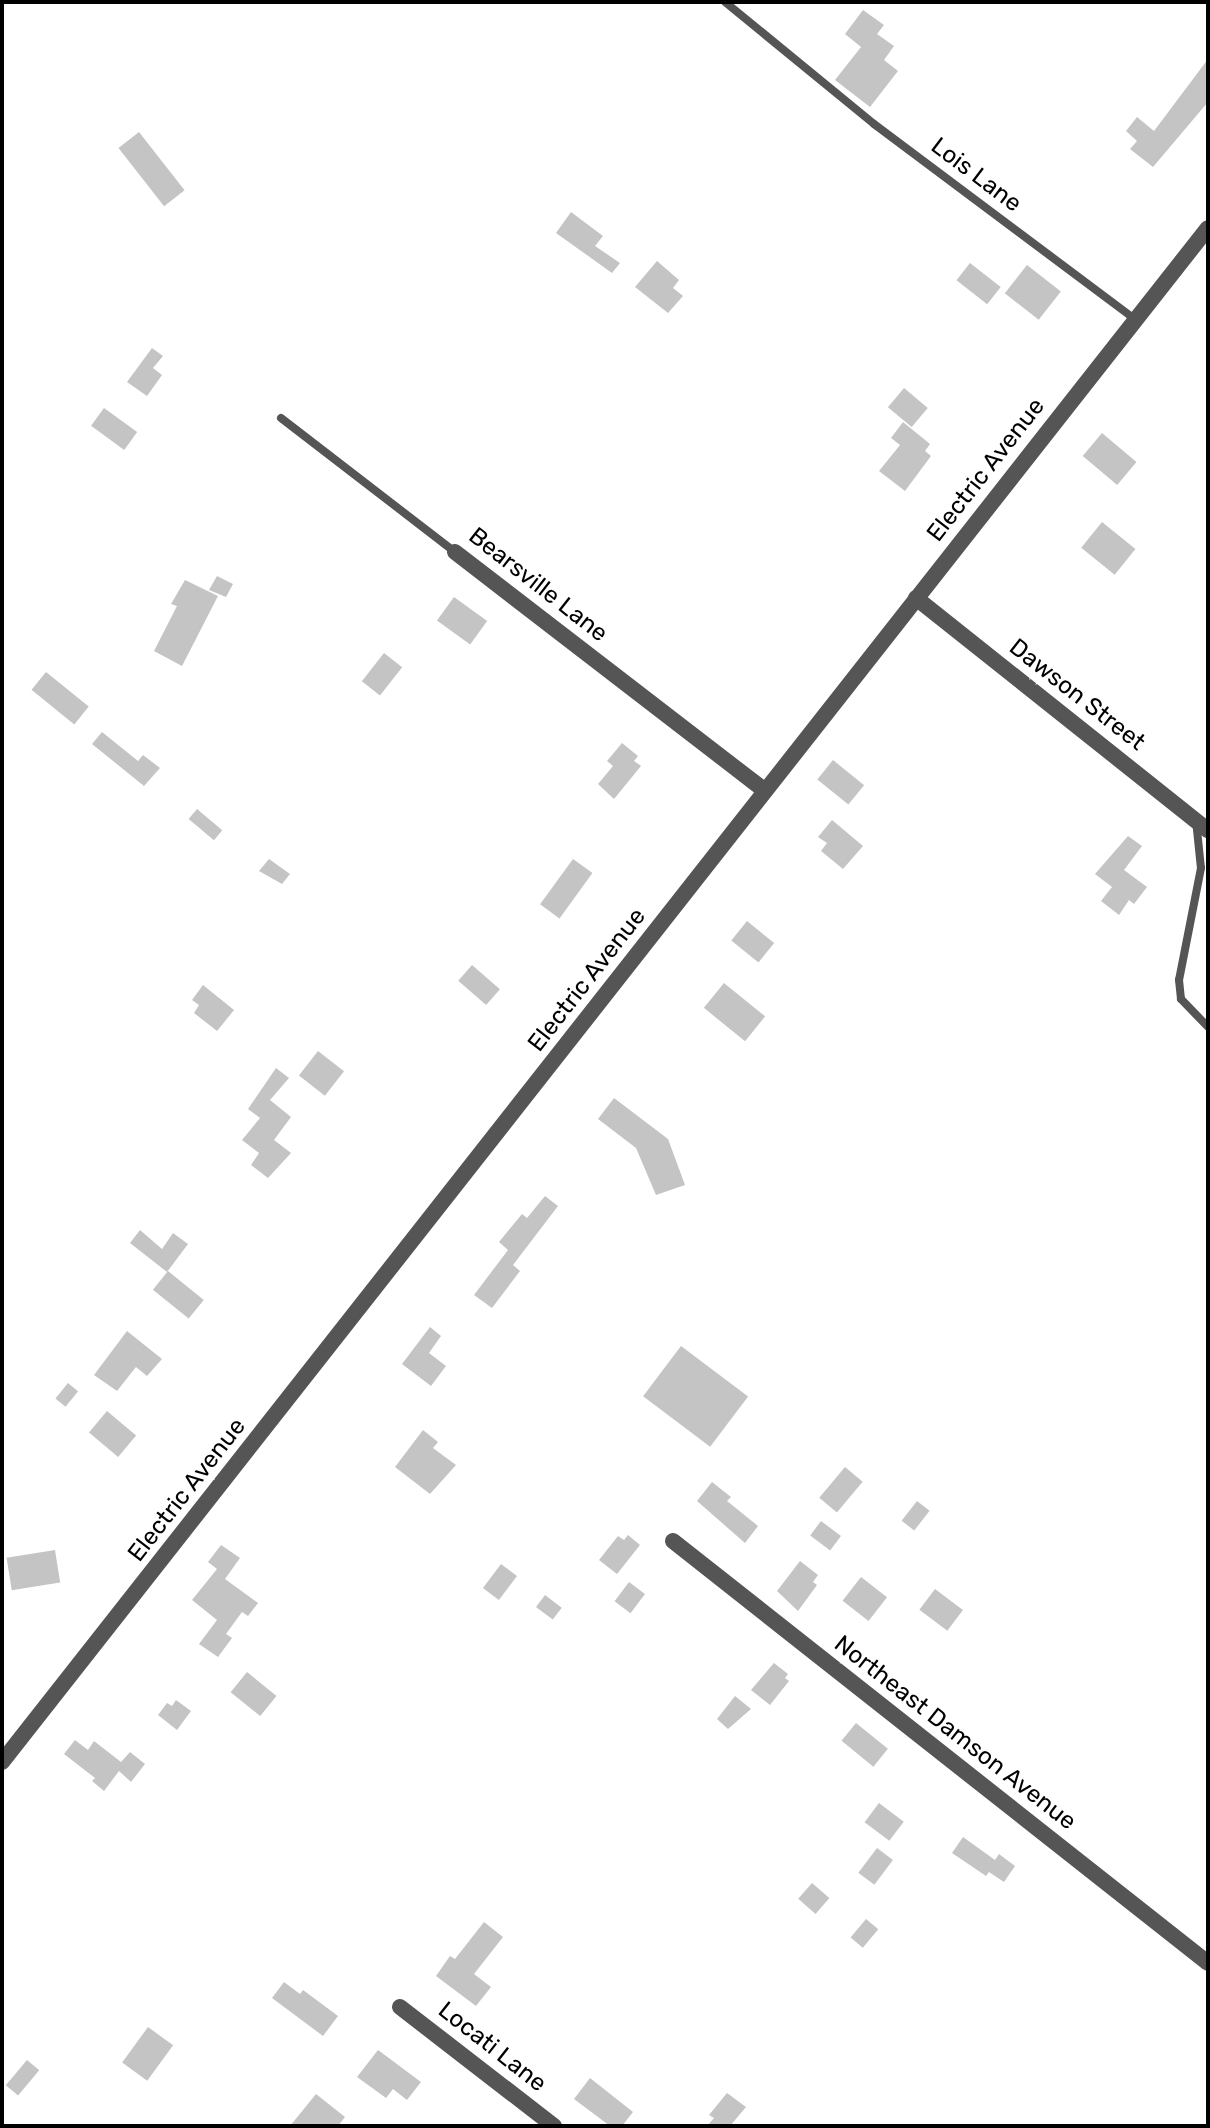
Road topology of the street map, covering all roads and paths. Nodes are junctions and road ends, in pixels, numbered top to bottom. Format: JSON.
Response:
{"nodes":[{"id":1,"x":725,"y":2,"type":"edge"},
{"id":2,"x":1208,"y":228,"type":"edge"},
{"id":3,"x":1136,"y":320,"type":"junction"},
{"id":4,"x":281,"y":418,"type":"dead end"},
{"id":5,"x":455,"y":552,"type":"joint"},
{"id":6,"x":916,"y":598,"type":"junction"},
{"id":7,"x":765,"y":791,"type":"junction"},
{"id":8,"x":1202,"y":825,"type":"edge"},
{"id":9,"x":1208,"y":1027,"type":"edge"},
{"id":10,"x":673,"y":1541,"type":"dead end"},
{"id":11,"x":2,"y":1762,"type":"edge"},
{"id":12,"x":1208,"y":1963,"type":"edge"},
{"id":13,"x":400,"y":2007,"type":"dead end"},
{"id":14,"x":554,"y":2126,"type":"edge"}],
"edges":[{"from":1,"to":3,"type":"lane","name":"Lois Lane"},
{"from":2,"to":3,"type":"street","name":"Electric Avenue"},
{"from":3,"to":6,"type":"street","name":"Electric Avenue"},
{"from":4,"to":5,"type":"lane","name":"Bearsville Lane"},
{"from":5,"to":7,"type":"street","name":"Bearsville Lane"},
{"from":6,"to":7,"type":"street","name":"Electric Avenue"},
{"from":6,"to":8,"type":"street","name":"Dawson Street"},
{"from":7,"to":11,"type":"street","name":"Electric Avenue"},
{"from":8,"to":9,"type":"lane"},
{"from":10,"to":12,"type":"street","name":"Northeast Damson Avenue"},
{"from":13,"to":14,"type":"street","name":"Locati Lane"}]}
